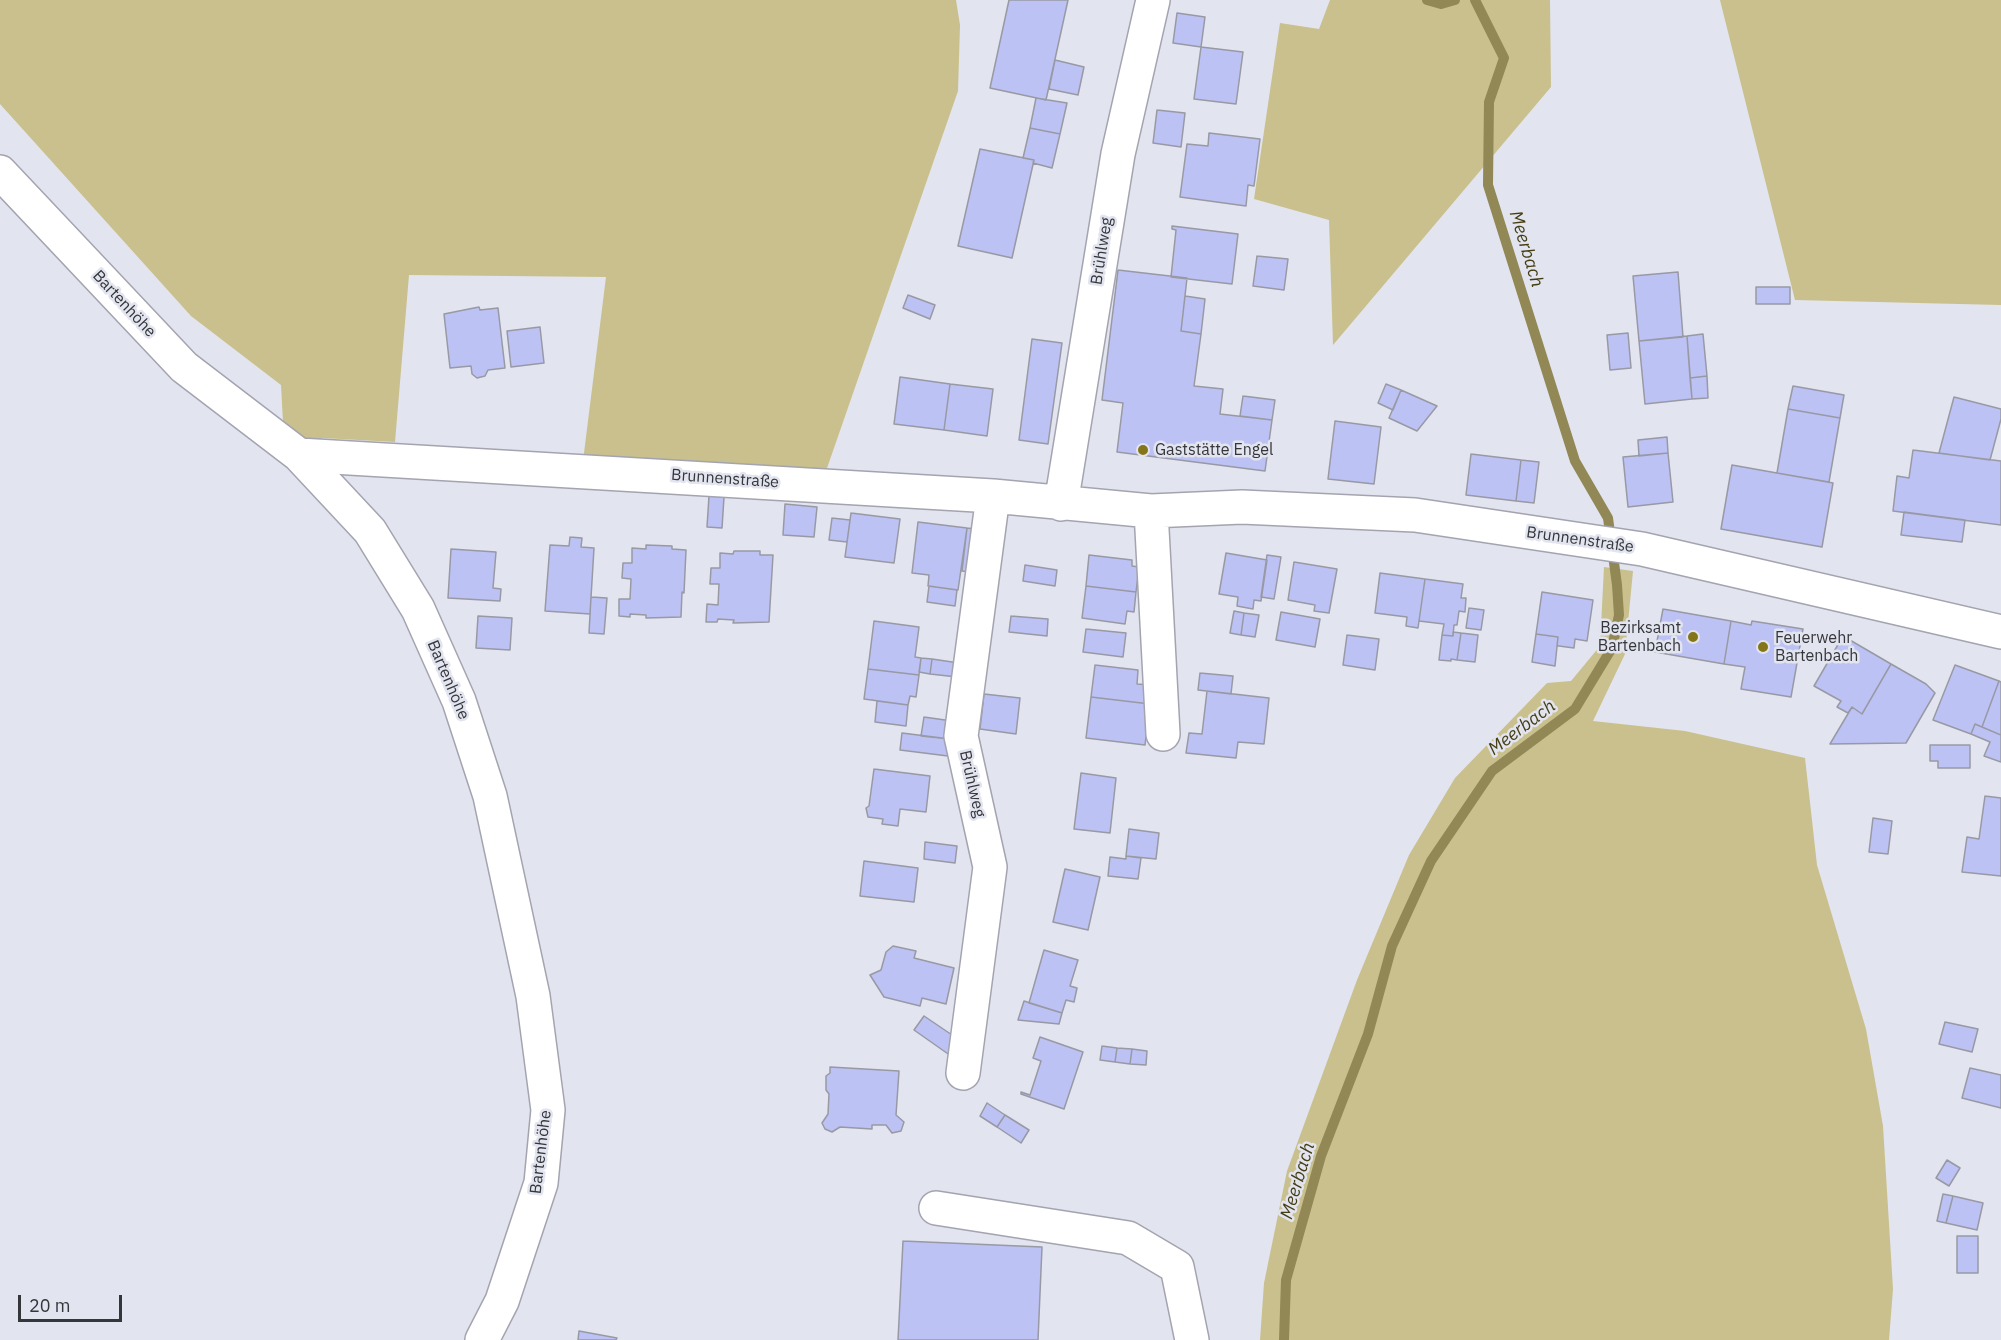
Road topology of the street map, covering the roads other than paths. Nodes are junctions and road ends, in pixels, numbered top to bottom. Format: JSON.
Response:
{"nodes":[{"id":1,"x":1153,"y":0,"type":"edge"},
{"id":2,"x":0,"y":172,"type":"edge"},
{"id":3,"x":299,"y":455,"type":"junction"},
{"id":4,"x":993,"y":496,"type":"junction"},
{"id":5,"x":1061,"y":504,"type":"junction"},
{"id":6,"x":1151,"y":511,"type":"junction"},
{"id":7,"x":2001,"y":632,"type":"edge"},
{"id":8,"x":1163,"y":734,"type":"dead end"},
{"id":9,"x":963,"y":1073,"type":"dead end"},
{"id":10,"x":936,"y":1208,"type":"dead end"},
{"id":11,"x":482,"y":1340,"type":"edge"},
{"id":12,"x":1192,"y":1340,"type":"edge"}],
"edges":[{"from":1,"to":5,"type":"street","name":"Brühlweg"},
{"from":2,"to":3,"type":"street","name":"Bartenhöhe"},
{"from":3,"to":4,"type":"street","name":"Brunnenstraße"},
{"from":3,"to":11,"type":"street","name":"Bartenhöhe"},
{"from":4,"to":5,"type":"street","name":"Brunnenstraße"},
{"from":4,"to":9,"type":"street","name":"Brühlweg"},
{"from":5,"to":6,"type":"street","name":"Brunnenstraße"},
{"from":6,"to":7,"type":"street","name":"Brunnenstraße"},
{"from":6,"to":8,"type":"street"},
{"from":10,"to":12,"type":"street"}]}
